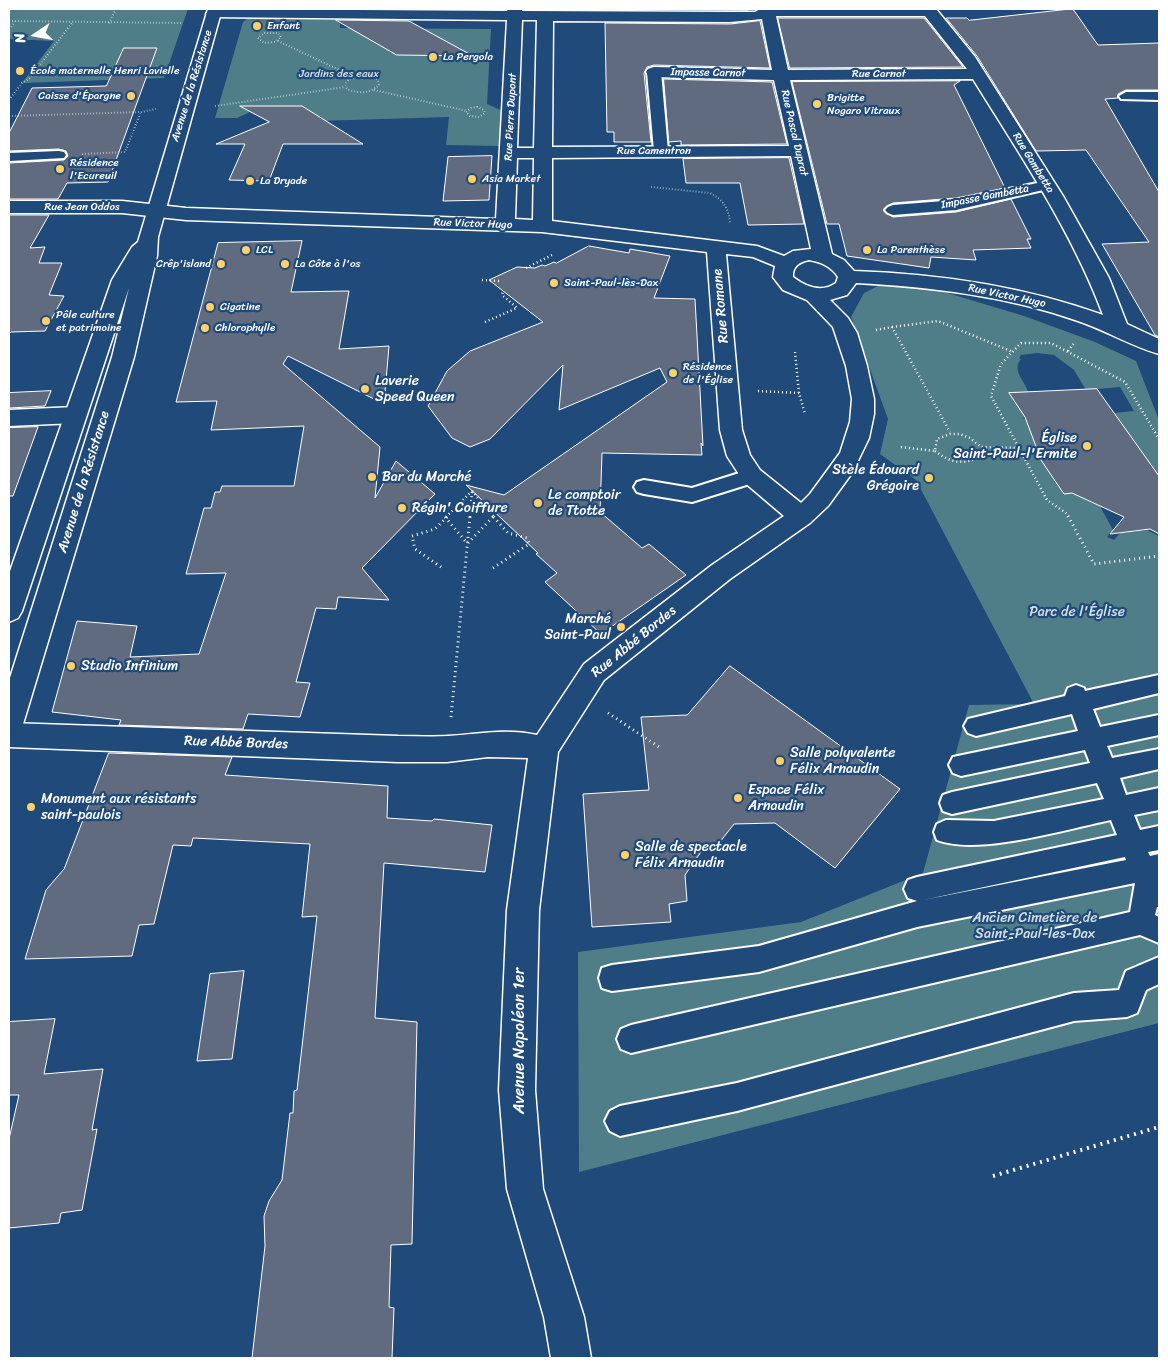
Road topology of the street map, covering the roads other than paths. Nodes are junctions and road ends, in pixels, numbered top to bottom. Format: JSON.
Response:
{"nodes":[{"id":1,"x":768,"y":10,"type":"edge"},
{"id":2,"x":929,"y":10,"type":"edge"},
{"id":3,"x":515,"y":12,"type":"edge"},
{"id":4,"x":219,"y":13,"type":"edge"},
{"id":5,"x":545,"y":15,"type":"junction"},
{"id":6,"x":654,"y":72,"type":"joint"},
{"id":7,"x":977,"y":74,"type":"junction"},
{"id":8,"x":780,"y":75,"type":"junction"},
{"id":9,"x":1126,"y":96,"type":"dead end"},
{"id":10,"x":1159,"y":96,"type":"edge"},
{"id":11,"x":799,"y":150,"type":"junction"},
{"id":12,"x":661,"y":151,"type":"junction"},
{"id":13,"x":509,"y":152,"type":"junction"},
{"id":14,"x":543,"y":152,"type":"junction"},
{"id":15,"x":59,"y":155,"type":"road end"},
{"id":16,"x":9,"y":157,"type":"edge"},
{"id":17,"x":1047,"y":185,"type":"junction"},
{"id":18,"x":9,"y":207,"type":"edge"},
{"id":19,"x":156,"y":209,"type":"junction"},
{"id":20,"x":893,"y":210,"type":"dead end"},
{"id":21,"x":505,"y":225,"type":"junction"},
{"id":22,"x":542,"y":226,"type":"junction"},
{"id":23,"x":148,"y":237,"type":"junction"},
{"id":24,"x":722,"y":248,"type":"junction"},
{"id":25,"x":823,"y":257,"type":"junction"},
{"id":26,"x":787,"y":264,"type":"junction"},
{"id":27,"x":848,"y":277,"type":"junction"},
{"id":28,"x":812,"y":294,"type":"junction"},
{"id":29,"x":1118,"y":328,"type":"junction"},
{"id":30,"x":1159,"y":347,"type":"edge"},
{"id":31,"x":75,"y":415,"type":"junction"},
{"id":32,"x":9,"y":418,"type":"edge"},
{"id":33,"x":752,"y":476,"type":"junction"},
{"id":34,"x":644,"y":487,"type":"dead end"},
{"id":35,"x":800,"y":516,"type":"junction"},
{"id":36,"x":9,"y":611,"type":"edge"},
{"id":37,"x":1159,"y":684,"type":"edge"},
{"id":38,"x":1077,"y":699,"type":"junction"},
{"id":39,"x":9,"y":724,"type":"edge"},
{"id":40,"x":1159,"y":724,"type":"edge"},
{"id":41,"x":976,"y":726,"type":"dead end"},
{"id":42,"x":9,"y":735,"type":"edge"},
{"id":43,"x":1092,"y":738,"type":"junction"},
{"id":44,"x":544,"y":749,"type":"junction"},
{"id":45,"x":1159,"y":759,"type":"edge"},
{"id":46,"x":961,"y":766,"type":"dead end"},
{"id":47,"x":1104,"y":771,"type":"junction"},
{"id":48,"x":1159,"y":799,"type":"edge"},
{"id":49,"x":952,"y":803,"type":"dead end"},
{"id":50,"x":1119,"y":807,"type":"junction"},
{"id":51,"x":946,"y":832,"type":"dead end"},
{"id":52,"x":1159,"y":838,"type":"edge"},
{"id":53,"x":1132,"y":843,"type":"junction"},
{"id":54,"x":1152,"y":879,"type":"edge"},
{"id":55,"x":917,"y":889,"type":"dead end"},
{"id":56,"x":1150,"y":926,"type":"edge"},
{"id":57,"x":1159,"y":970,"type":"edge"},
{"id":58,"x":612,"y":978,"type":"dead end"},
{"id":59,"x":631,"y":1039,"type":"dead end"},
{"id":60,"x":620,"y":1121,"type":"dead end"},
{"id":61,"x":571,"y":1358,"type":"edge"}],
"edges":[{"from":1,"to":2,"type":"street"},
{"from":1,"to":5,"type":"street"},
{"from":1,"to":8,"type":"street","name":"Rue Pascal Duprat"},
{"from":2,"to":7,"type":"street","name":"Rue Gambetta"},
{"from":3,"to":4,"type":"street"},
{"from":3,"to":5,"type":"street"},
{"from":3,"to":13,"type":"street","name":"Rue Pierre Dupont"},
{"from":4,"to":19,"type":"street","name":"Avenue de la Résistance"},
{"from":5,"to":14,"type":"street"},
{"from":6,"to":8,"type":"street","name":"Impasse Carnot"},
{"from":6,"to":12,"type":"lane","name":"Impasse Carnot"},
{"from":7,"to":8,"type":"street","name":"Rue Carnot"},
{"from":7,"to":17,"type":"street","name":"Rue Gambetta"},
{"from":8,"to":11,"type":"street","name":"Rue Pascal Duprat"},
{"from":9,"to":10,"type":"lane"},
{"from":11,"to":12,"type":"street","name":"Rue Camentron"},
{"from":11,"to":25,"type":"street","name":"Rue Pascal Duprat"},
{"from":12,"to":14,"type":"street","name":"Rue Camentron"},
{"from":13,"to":14,"type":"street","name":"Rue Camentron"},
{"from":13,"to":21,"type":"street","name":"Rue Pierre Dupont"},
{"from":14,"to":22,"type":"street"},
{"from":15,"to":16,"type":"lane"},
{"from":17,"to":20,"type":"lane","name":"Impasse Gambetta"},
{"from":17,"to":29,"type":"street","name":"Rue Gambetta"},
{"from":18,"to":19,"type":"street","name":"Rue Jean Oddos"},
{"from":19,"to":21,"type":"street","name":"Rue Victor Hugo"},
{"from":19,"to":23,"type":"street","name":"Avenue de la Résistance"},
{"from":21,"to":22,"type":"street","name":"Rue Victor Hugo"},
{"from":22,"to":24,"type":"street","name":"Rue Victor Hugo"},
{"from":23,"to":31,"type":"street","name":"Avenue de la Résistance"},
{"from":23,"to":39,"type":"street","name":"Avenue de la Résistance"},
{"from":24,"to":26,"type":"street","name":"Rue Victor Hugo"},
{"from":24,"to":33,"type":"street","name":"Rue Romane"},
{"from":25,"to":26,"type":"street"},
{"from":25,"to":27,"type":"street"},
{"from":26,"to":28,"type":"street"},
{"from":27,"to":28,"type":"street"},
{"from":27,"to":29,"type":"street","name":"Rue Victor Hugo"},
{"from":28,"to":35,"type":"street","name":"Rue Abbé Bordes"},
{"from":29,"to":30,"type":"street","name":"Rue Victor Hugo"},
{"from":31,"to":32,"type":"street"},
{"from":31,"to":36,"type":"street","name":"Avenue de la Résistance"},
{"from":33,"to":34,"type":"lane"},
{"from":33,"to":35,"type":"street","name":"Rue Romane"},
{"from":35,"to":44,"type":"street","name":"Rue Abbé Bordes"},
{"from":37,"to":38,"type":"lane"},
{"from":38,"to":41,"type":"lane"},
{"from":38,"to":43,"type":"lane"},
{"from":40,"to":43,"type":"lane"},
{"from":42,"to":44,"type":"street","name":"Rue Abbé Bordes"},
{"from":43,"to":46,"type":"lane"},
{"from":43,"to":47,"type":"lane"},
{"from":44,"to":61,"type":"street","name":"Avenue Napoléon 1er"},
{"from":45,"to":47,"type":"lane"},
{"from":47,"to":49,"type":"lane"},
{"from":47,"to":50,"type":"lane"},
{"from":48,"to":50,"type":"lane"},
{"from":50,"to":51,"type":"lane"},
{"from":50,"to":53,"type":"lane"},
{"from":52,"to":53,"type":"lane"},
{"from":53,"to":54,"type":"lane"},
{"from":53,"to":55,"type":"lane"},
{"from":54,"to":56,"type":"lane"},
{"from":54,"to":58,"type":"lane"},
{"from":56,"to":59,"type":"lane"},
{"from":57,"to":60,"type":"lane"}]}
